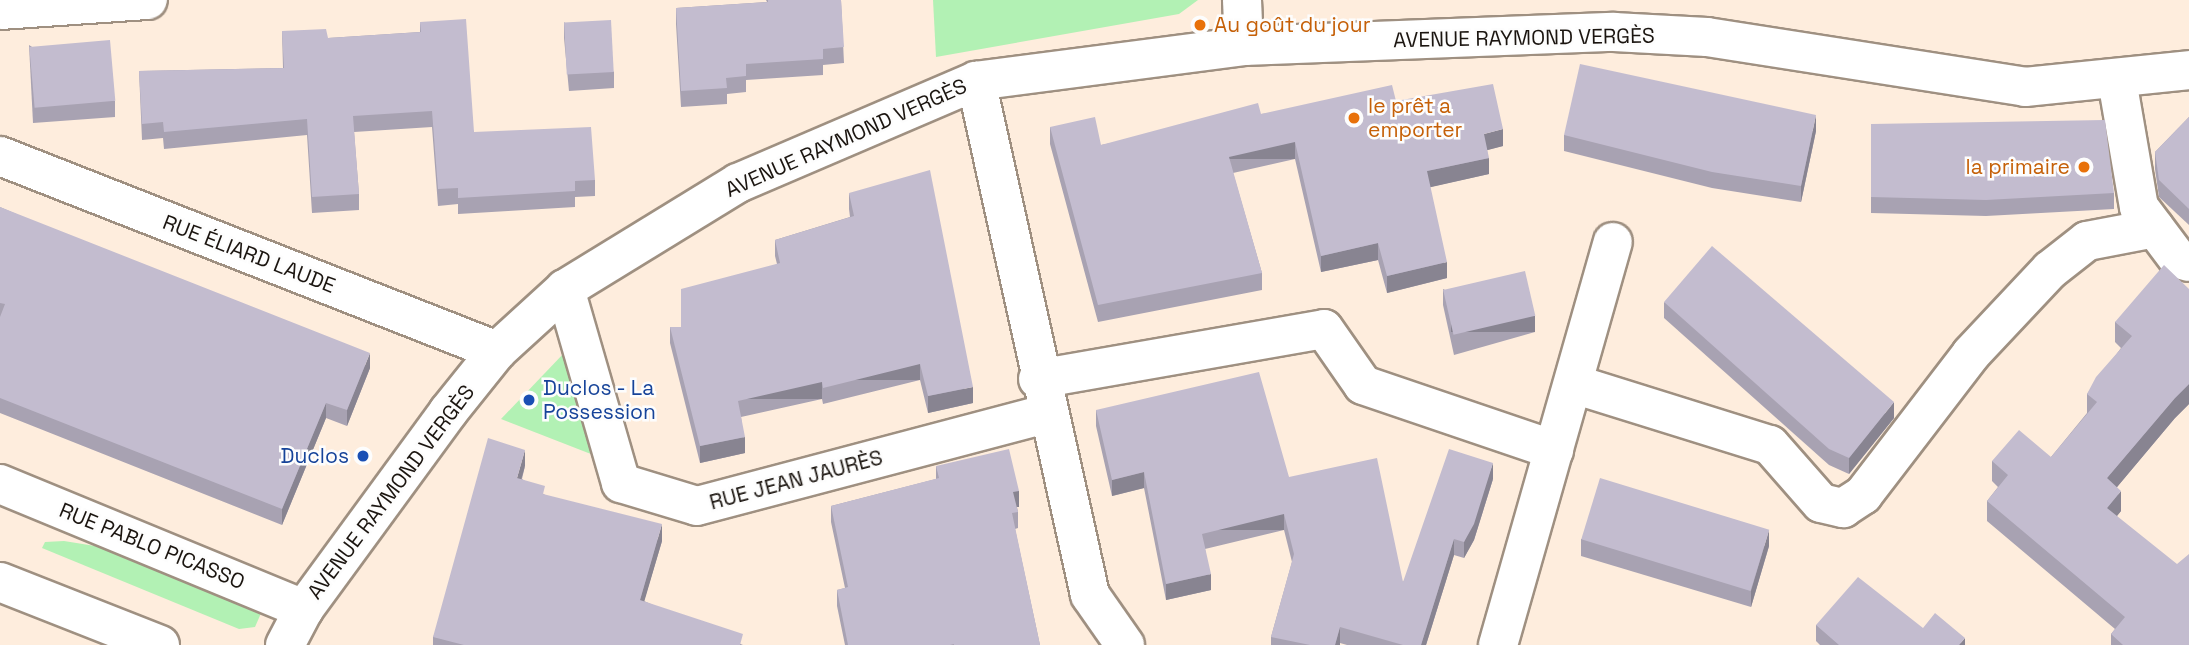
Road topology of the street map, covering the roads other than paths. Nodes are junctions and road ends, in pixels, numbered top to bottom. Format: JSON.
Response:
{"nodes":[{"id":1,"x":148,"y":0,"type":"edge"},
{"id":2,"x":1242,"y":0,"type":"edge"},
{"id":3,"x":0,"y":10,"type":"edge"},
{"id":4,"x":1244,"y":46,"type":"junction"},
{"id":5,"x":2189,"y":70,"type":"edge"},
{"id":6,"x":2117,"y":80,"type":"junction"},
{"id":7,"x":976,"y":81,"type":"junction"},
{"id":8,"x":0,"y":156,"type":"edge"},
{"id":9,"x":2155,"y":228,"type":"junction"},
{"id":10,"x":1613,"y":242,"type":"dead end"},
{"id":11,"x":2189,"y":262,"type":"edge"},
{"id":12,"x":565,"y":289,"type":"junction"},
{"id":13,"x":498,"y":351,"type":"junction"},
{"id":14,"x":1577,"y":385,"type":"junction"},
{"id":15,"x":1042,"y":396,"type":"junction"},
{"id":16,"x":1554,"y":450,"type":"junction"},
{"id":17,"x":0,"y":484,"type":"edge"},
{"id":18,"x":0,"y":582,"type":"edge"},
{"id":19,"x":304,"y":608,"type":"junction"},
{"id":20,"x":160,"y":645,"type":"edge"},
{"id":21,"x":285,"y":645,"type":"edge"},
{"id":22,"x":1125,"y":645,"type":"edge"},
{"id":23,"x":1498,"y":645,"type":"edge"}],
"edges":[{"from":1,"to":3,"type":"street"},
{"from":2,"to":4,"type":"street"},
{"from":4,"to":6,"type":"street","name":"AVENUE RAYMOND VERGÈS"},
{"from":4,"to":7,"type":"street","name":"AVENUE RAYMOND VERGÈS"},
{"from":5,"to":6,"type":"street","name":"AVENUE RAYMOND VERGÈS"},
{"from":6,"to":9,"type":"street"},
{"from":7,"to":12,"type":"street","name":"AVENUE RAYMOND VERGÈS"},
{"from":7,"to":15,"type":"street"},
{"from":8,"to":13,"type":"street","name":"RUE ÉLIARD LAUDE"},
{"from":9,"to":11,"type":"street"},
{"from":9,"to":14,"type":"street"},
{"from":10,"to":14,"type":"street"},
{"from":12,"to":13,"type":"street","name":"AVENUE RAYMOND VERGÈS"},
{"from":12,"to":15,"type":"street","name":"RUE JEAN JAURÈS"},
{"from":13,"to":19,"type":"street","name":"AVENUE RAYMOND VERGÈS"},
{"from":14,"to":16,"type":"street"},
{"from":15,"to":16,"type":"street","name":"RUE JEAN JAURÈS"},
{"from":15,"to":22,"type":"street"},
{"from":16,"to":23,"type":"street"},
{"from":17,"to":19,"type":"street","name":"RUE PABLO PICASSO"},
{"from":18,"to":20,"type":"street"},
{"from":19,"to":21,"type":"street","name":"AVENUE RAYMOND VERGÈS"}]}
